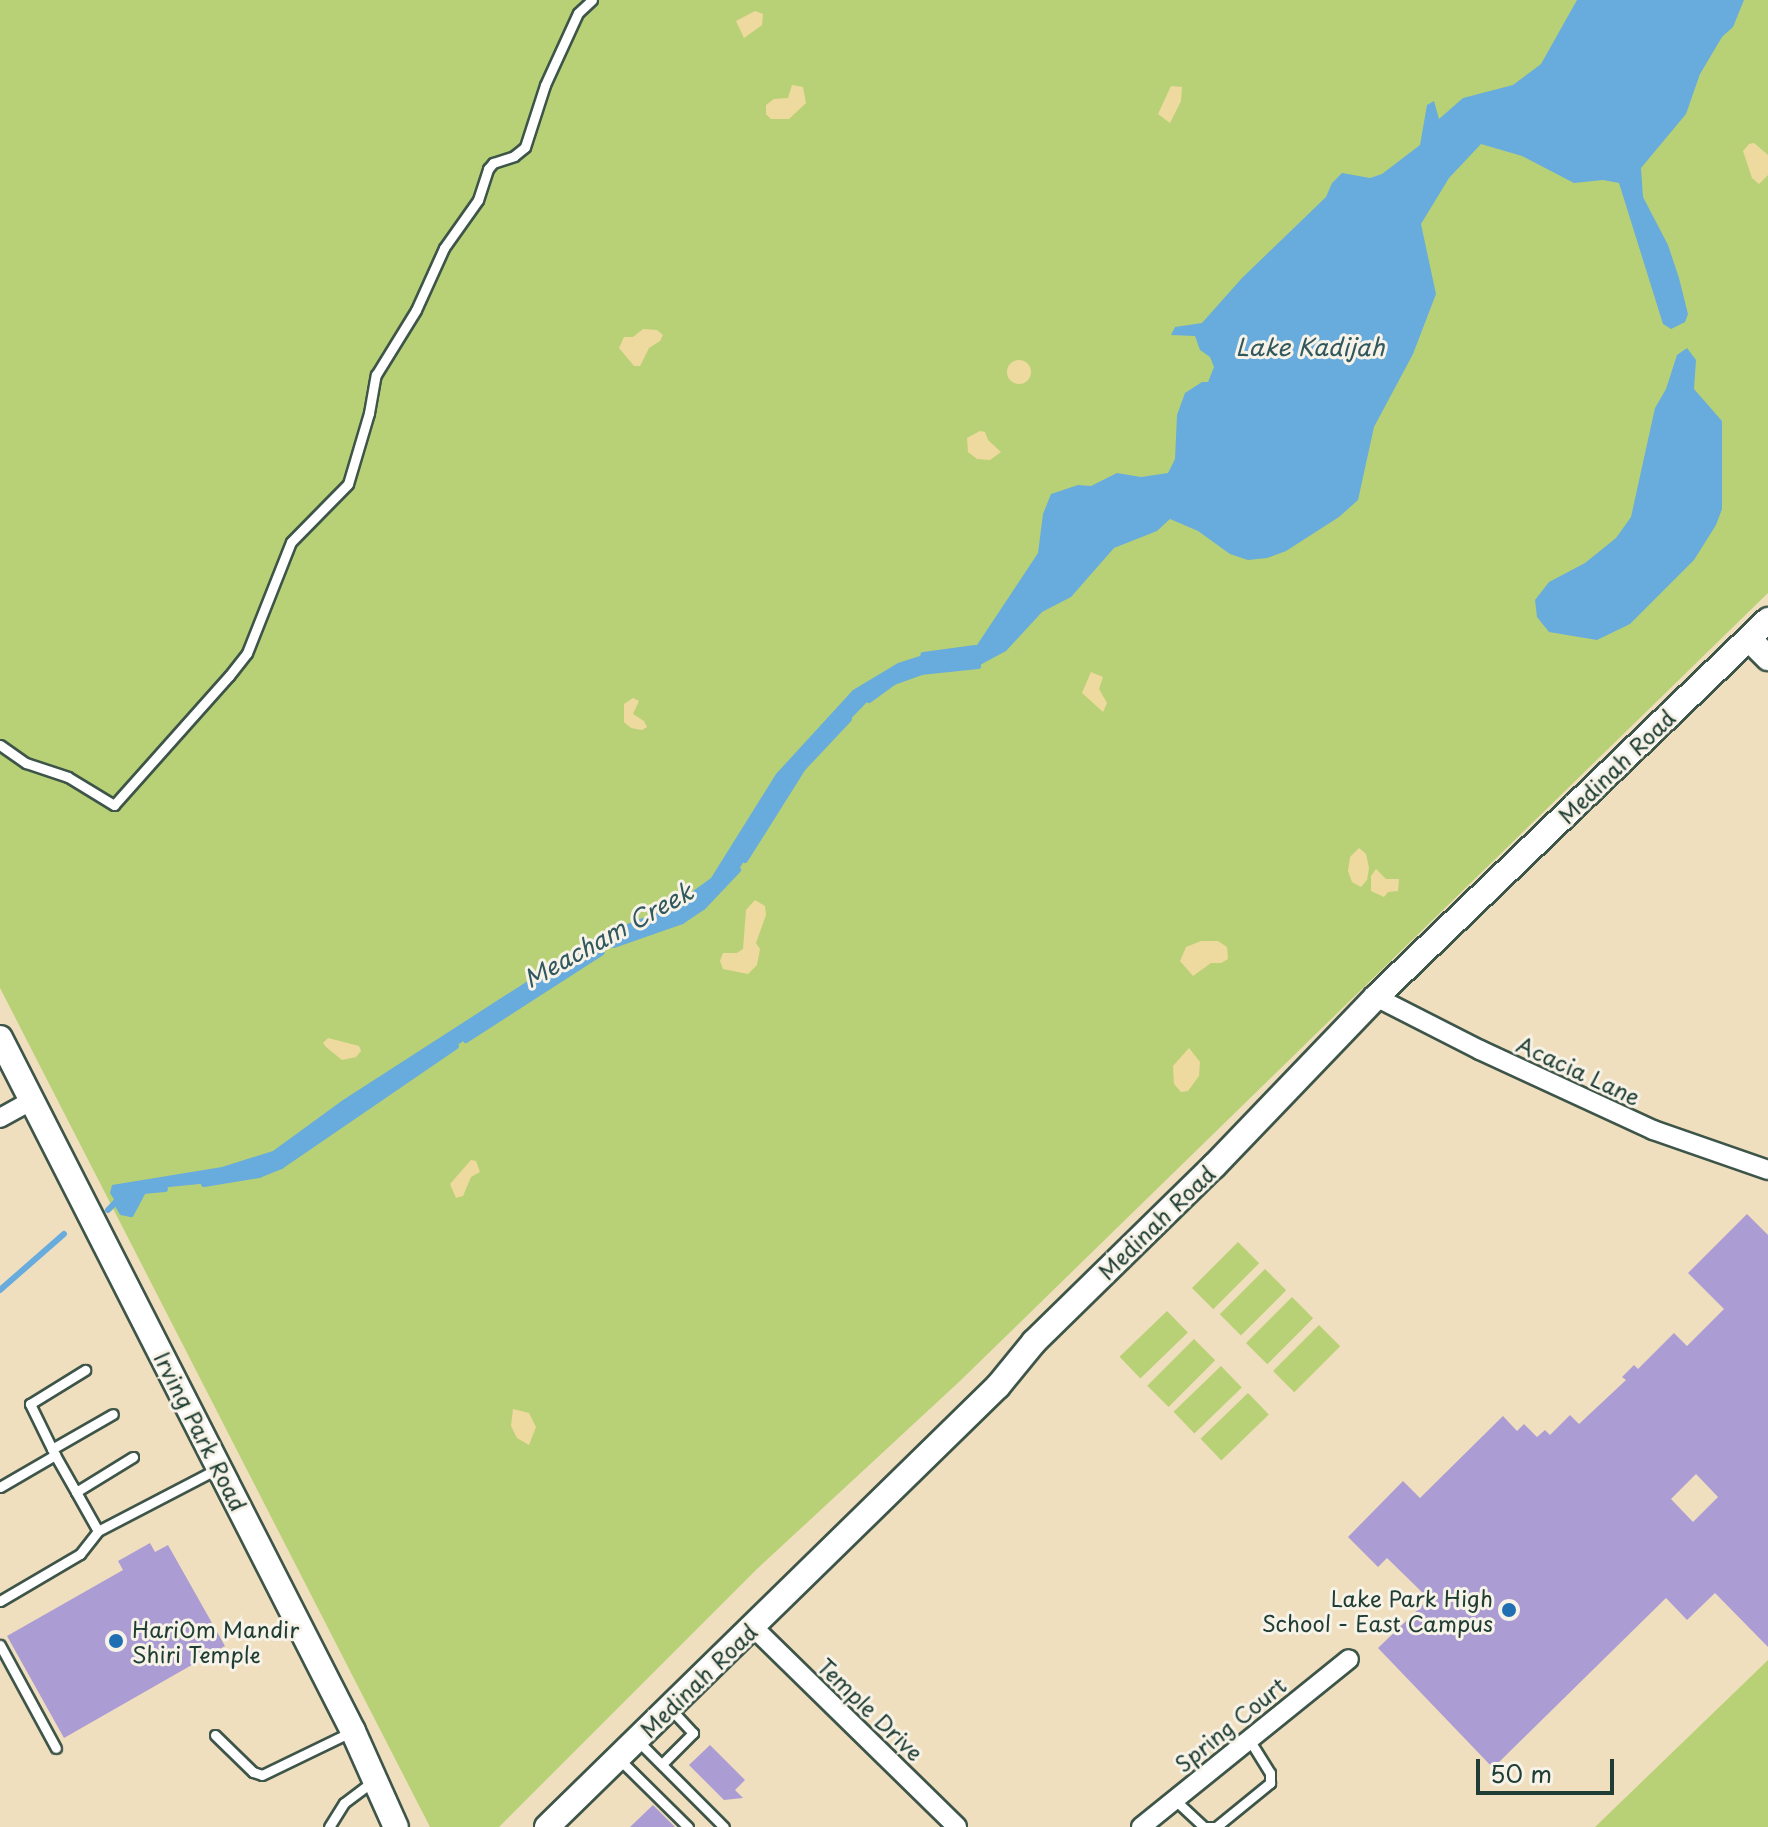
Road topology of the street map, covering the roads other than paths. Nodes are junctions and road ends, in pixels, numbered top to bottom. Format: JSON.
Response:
{"nodes":[{"id":1,"x":592,"y":0,"type":"edge"},
{"id":2,"x":1768,"y":620,"type":"edge"},
{"id":3,"x":1749,"y":639,"type":"junction"},
{"id":4,"x":1768,"y":658,"type":"edge"},
{"id":5,"x":0,"y":745,"type":"edge"},
{"id":6,"x":1376,"y":997,"type":"junction"},
{"id":7,"x":0,"y":1038,"type":"edge"},
{"id":8,"x":32,"y":1100,"type":"junction"},
{"id":9,"x":0,"y":1118,"type":"edge"},
{"id":10,"x":1768,"y":1170,"type":"edge"},
{"id":11,"x":85,"y":1370,"type":"dead end"},
{"id":12,"x":113,"y":1414,"type":"dead end"},
{"id":13,"x":54,"y":1452,"type":"junction"},
{"id":14,"x":133,"y":1457,"type":"dead end"},
{"id":15,"x":220,"y":1467,"type":"junction"},
{"id":16,"x":0,"y":1487,"type":"edge"},
{"id":17,"x":76,"y":1492,"type":"junction"},
{"id":18,"x":98,"y":1531,"type":"junction"},
{"id":19,"x":0,"y":1601,"type":"edge"},
{"id":20,"x":752,"y":1626,"type":"junction"},
{"id":21,"x":0,"y":1645,"type":"edge"},
{"id":22,"x":1349,"y":1659,"type":"dead end"},
{"id":23,"x":669,"y":1707,"type":"junction"},
{"id":24,"x":353,"y":1731,"type":"junction"},
{"id":25,"x":215,"y":1735,"type":"dead end"},
{"id":26,"x":636,"y":1740,"type":"junction"},
{"id":27,"x":1249,"y":1740,"type":"junction"},
{"id":28,"x":56,"y":1748,"type":"dead end"},
{"id":29,"x":618,"y":1757,"type":"junction"},
{"id":30,"x":662,"y":1764,"type":"junction"},
{"id":31,"x":375,"y":1780,"type":"junction"},
{"id":32,"x":1175,"y":1800,"type":"junction"},
{"id":33,"x":557,"y":1824,"type":"edge"},
{"id":34,"x":329,"y":1827,"type":"edge"},
{"id":35,"x":396,"y":1827,"type":"edge"},
{"id":36,"x":688,"y":1827,"type":"edge"},
{"id":37,"x":724,"y":1827,"type":"edge"},
{"id":38,"x":957,"y":1827,"type":"edge"},
{"id":39,"x":1141,"y":1827,"type":"edge"}],
"edges":[{"from":1,"to":5,"type":"lane"},
{"from":2,"to":3,"type":"main road","name":"Medinah Road"},
{"from":3,"to":4,"type":"main road"},
{"from":3,"to":6,"type":"main road","name":"Medinah Road"},
{"from":6,"to":10,"type":"street","name":"Acacia Lane"},
{"from":6,"to":20,"type":"main road","name":"Medinah Road"},
{"from":7,"to":8,"type":"main road","name":"Irving Park Road"},
{"from":8,"to":9,"type":"street"},
{"from":8,"to":15,"type":"main road","name":"Irving Park Road"},
{"from":11,"to":13,"type":"lane"},
{"from":12,"to":13,"type":"lane"},
{"from":13,"to":16,"type":"lane"},
{"from":13,"to":17,"type":"lane"},
{"from":14,"to":17,"type":"lane"},
{"from":15,"to":18,"type":"lane"},
{"from":15,"to":24,"type":"main road","name":"Irving Park Road"},
{"from":17,"to":18,"type":"lane"},
{"from":18,"to":19,"type":"lane"},
{"from":20,"to":23,"type":"main road","name":"Medinah Road"},
{"from":20,"to":38,"type":"street","name":"Temple Drive"},
{"from":21,"to":28,"type":"lane"},
{"from":22,"to":27,"type":"street","name":"Spring Court"},
{"from":23,"to":26,"type":"main road","name":"Medinah Road"},
{"from":23,"to":30,"type":"lane"},
{"from":24,"to":25,"type":"lane"},
{"from":24,"to":31,"type":"main road","name":"Irving Park Road"},
{"from":26,"to":29,"type":"main road","name":"Medinah Road"},
{"from":26,"to":30,"type":"lane"},
{"from":27,"to":32,"type":"street","name":"Spring Court"},
{"from":27,"to":32,"type":"lane"},
{"from":29,"to":33,"type":"main road","name":"Medinah Road"},
{"from":29,"to":36,"type":"lane"},
{"from":30,"to":37,"type":"lane"},
{"from":31,"to":34,"type":"lane"},
{"from":31,"to":35,"type":"main road","name":"Irving Park Road"},
{"from":32,"to":39,"type":"street","name":"Spring Court"}]}
